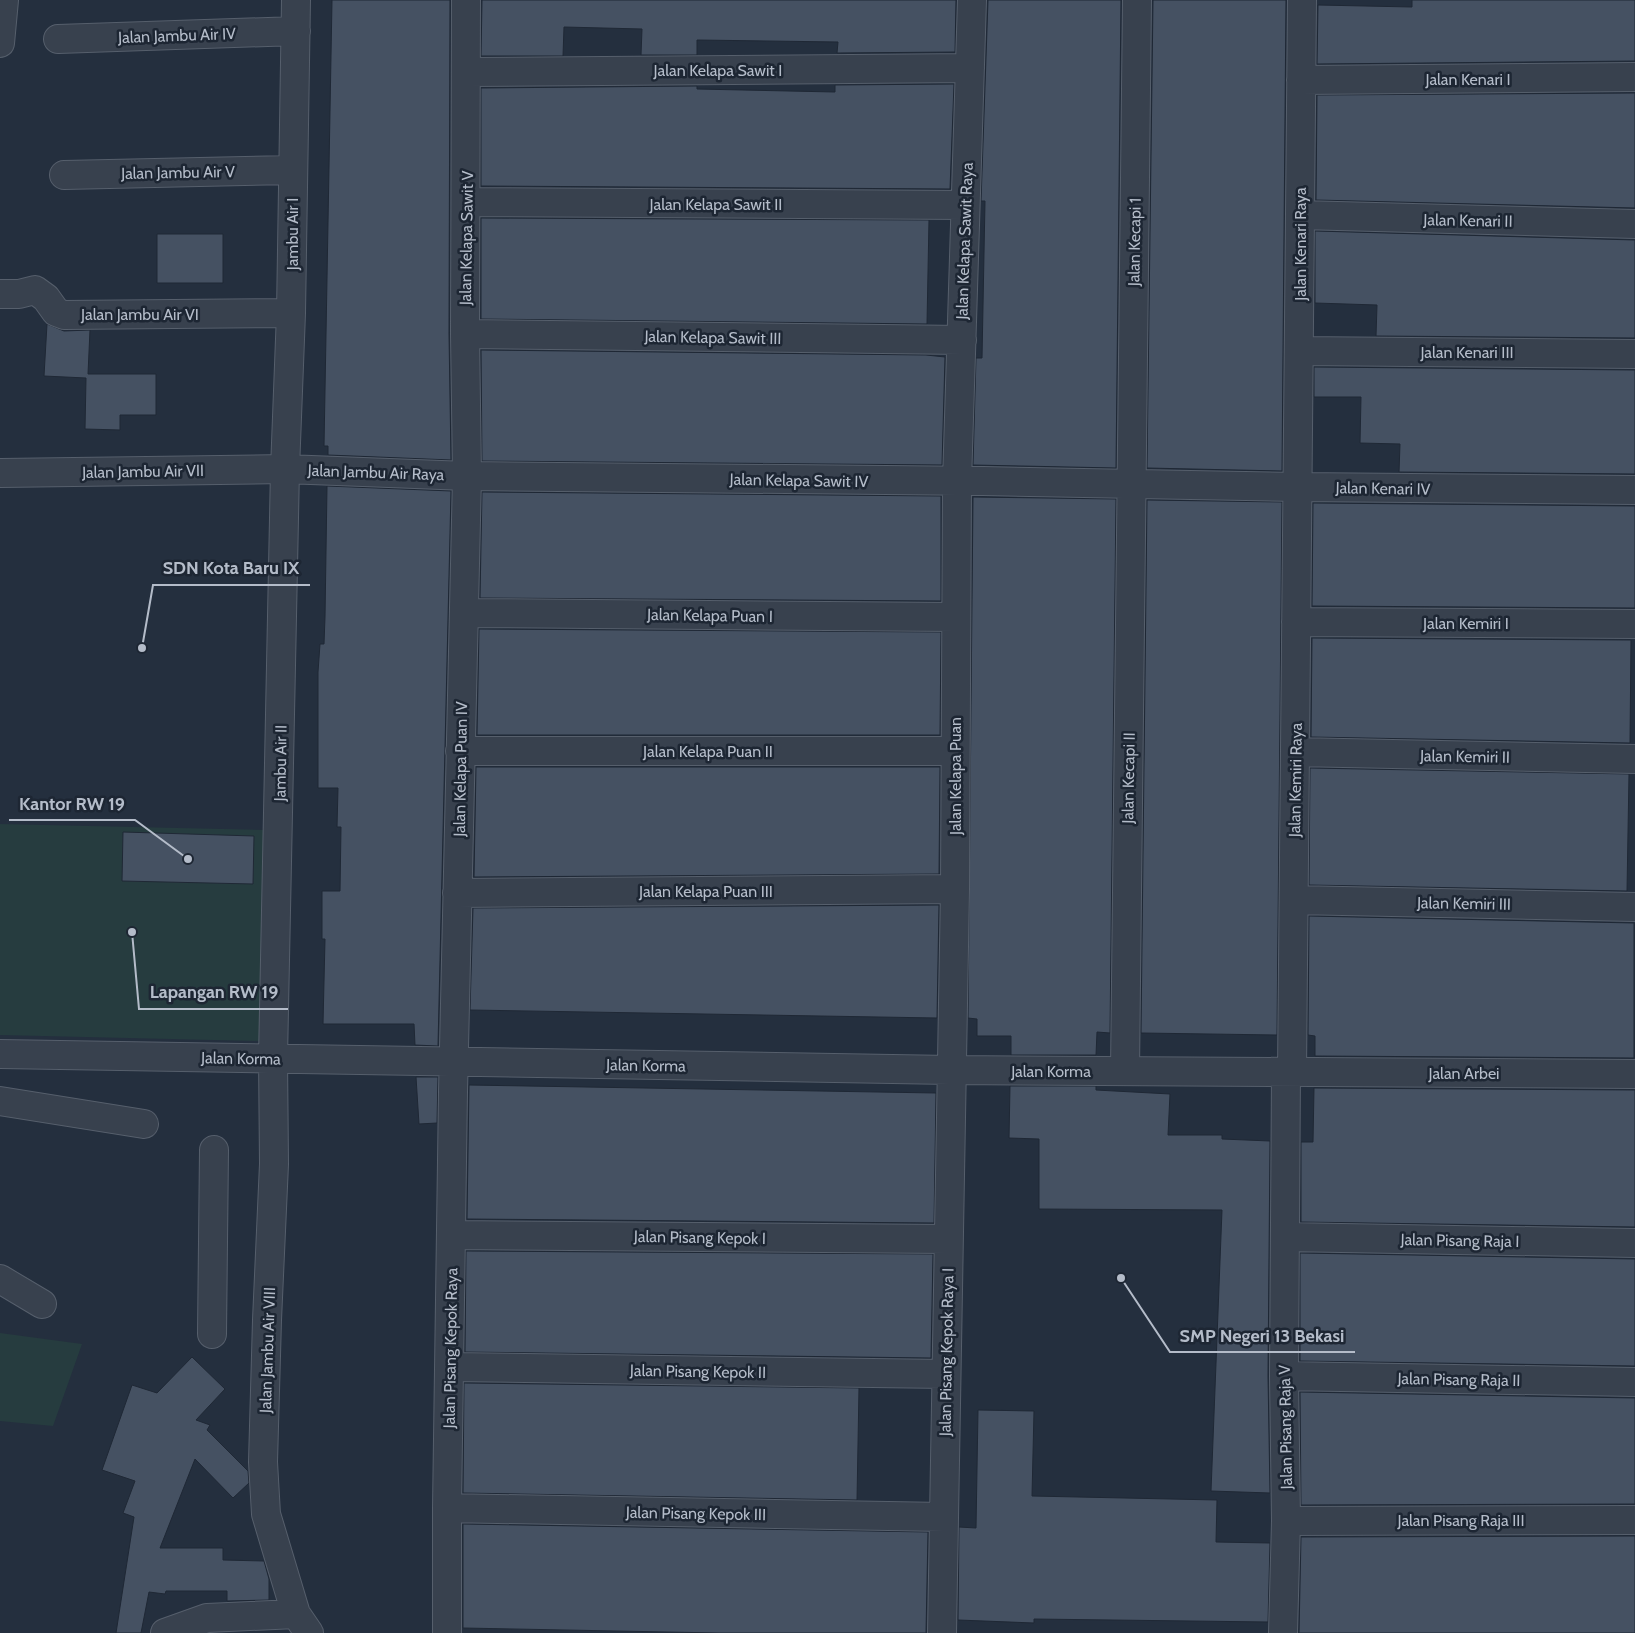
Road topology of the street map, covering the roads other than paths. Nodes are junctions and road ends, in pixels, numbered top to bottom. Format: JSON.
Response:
{"nodes":[{"id":1,"x":4,"y":0,"type":"edge"},
{"id":2,"x":296,"y":0,"type":"edge"},
{"id":3,"x":466,"y":0,"type":"edge"},
{"id":4,"x":972,"y":0,"type":"edge"},
{"id":5,"x":1137,"y":0,"type":"edge"},
{"id":6,"x":1302,"y":0,"type":"edge"},
{"id":7,"x":296,"y":31,"type":"junction"},
{"id":8,"x":58,"y":39,"type":"dead end"},
{"id":9,"x":0,"y":43,"type":"edge"},
{"id":10,"x":970,"y":68,"type":"junction"},
{"id":11,"x":467,"y":72,"type":"junction"},
{"id":12,"x":1635,"y":77,"type":"edge"},
{"id":13,"x":1301,"y":80,"type":"junction"},
{"id":14,"x":292,"y":170,"type":"junction"},
{"id":15,"x":64,"y":175,"type":"dead end"},
{"id":16,"x":466,"y":202,"type":"junction"},
{"id":17,"x":965,"y":206,"type":"junction"},
{"id":18,"x":1300,"y":215,"type":"junction"},
{"id":19,"x":1635,"y":224,"type":"edge"},
{"id":20,"x":0,"y":294,"type":"edge"},
{"id":21,"x":291,"y":313,"type":"junction"},
{"id":22,"x":465,"y":334,"type":"junction"},
{"id":23,"x":962,"y":340,"type":"junction"},
{"id":24,"x":1299,"y":351,"type":"junction"},
{"id":25,"x":1635,"y":354,"type":"edge"},
{"id":26,"x":285,"y":469,"type":"junction"},
{"id":27,"x":1,"y":473,"type":"edge"},
{"id":28,"x":467,"y":476,"type":"junction"},
{"id":29,"x":957,"y":482,"type":"junction"},
{"id":30,"x":1132,"y":484,"type":"junction"},
{"id":31,"x":1298,"y":487,"type":"junction"},
{"id":32,"x":1635,"y":490,"type":"edge"},
{"id":33,"x":464,"y":613,"type":"junction"},
{"id":34,"x":956,"y":617,"type":"junction"},
{"id":35,"x":1296,"y":622,"type":"junction"},
{"id":36,"x":1635,"y":624,"type":"edge"},
{"id":37,"x":460,"y":751,"type":"junction"},
{"id":38,"x":955,"y":751,"type":"junction"},
{"id":39,"x":1295,"y":752,"type":"junction"},
{"id":40,"x":1635,"y":759,"type":"edge"},
{"id":41,"x":954,"y":889,"type":"junction"},
{"id":42,"x":457,"y":893,"type":"junction"},
{"id":43,"x":1294,"y":900,"type":"junction"},
{"id":44,"x":1635,"y":906,"type":"edge"},
{"id":45,"x":0,"y":1054,"type":"edge"},
{"id":46,"x":274,"y":1058,"type":"junction"},
{"id":47,"x":453,"y":1062,"type":"junction"},
{"id":48,"x":950,"y":1070,"type":"junction"},
{"id":49,"x":1125,"y":1071,"type":"junction"},
{"id":50,"x":1289,"y":1072,"type":"junction"},
{"id":51,"x":1635,"y":1074,"type":"edge"},
{"id":52,"x":0,"y":1101,"type":"edge"},
{"id":53,"x":144,"y":1124,"type":"dead end"},
{"id":54,"x":214,"y":1150,"type":"dead end"},
{"id":55,"x":452,"y":1235,"type":"junction"},
{"id":56,"x":1285,"y":1238,"type":"junction"},
{"id":57,"x":948,"y":1239,"type":"junction"},
{"id":58,"x":1635,"y":1244,"type":"edge"},
{"id":59,"x":0,"y":1279,"type":"edge"},
{"id":60,"x":42,"y":1304,"type":"dead end"},
{"id":61,"x":212,"y":1334,"type":"dead end"},
{"id":62,"x":450,"y":1367,"type":"junction"},
{"id":63,"x":946,"y":1374,"type":"junction"},
{"id":64,"x":1284,"y":1376,"type":"junction"},
{"id":65,"x":1635,"y":1382,"type":"edge"},
{"id":66,"x":447,"y":1508,"type":"junction"},
{"id":67,"x":944,"y":1517,"type":"junction"},
{"id":68,"x":1635,"y":1520,"type":"edge"},
{"id":69,"x":1286,"y":1521,"type":"junction"},
{"id":70,"x":302,"y":1624,"type":"edge"},
{"id":71,"x":165,"y":1633,"type":"edge"},
{"id":72,"x":447,"y":1633,"type":"edge"},
{"id":73,"x":942,"y":1633,"type":"edge"},
{"id":74,"x":1283,"y":1633,"type":"edge"}],
"edges":[{"from":1,"to":9,"type":"street"},
{"from":2,"to":7,"type":"street","name":"Jambu Air I"},
{"from":3,"to":11,"type":"street","name":"Jalan Kelapa Sawit V"},
{"from":4,"to":10,"type":"street","name":"Jalan Kelapa Sawit Raya"},
{"from":5,"to":30,"type":"street","name":"Jalan Kecapi 1"},
{"from":6,"to":13,"type":"street","name":"Jalan Kenari Raya"},
{"from":7,"to":8,"type":"street","name":"Jalan Jambu Air IV"},
{"from":7,"to":14,"type":"street","name":"Jambu Air I"},
{"from":10,"to":11,"type":"street","name":"Jalan Kelapa Sawit I"},
{"from":10,"to":17,"type":"street","name":"Jalan Kelapa Sawit Raya"},
{"from":11,"to":16,"type":"street","name":"Jalan Kelapa Sawit V"},
{"from":12,"to":13,"type":"street","name":"Jalan Kenari I"},
{"from":13,"to":18,"type":"street","name":"Jalan Kenari Raya"},
{"from":14,"to":15,"type":"street","name":"Jalan Jambu Air V"},
{"from":14,"to":21,"type":"street","name":"Jambu Air I"},
{"from":16,"to":17,"type":"street","name":"Jalan Kelapa Sawit II"},
{"from":16,"to":22,"type":"street","name":"Jalan Kelapa Sawit V"},
{"from":17,"to":23,"type":"street","name":"Jalan Kelapa Sawit Raya"},
{"from":18,"to":19,"type":"street","name":"Jalan Kenari II"},
{"from":18,"to":24,"type":"street","name":"Jalan Kenari Raya"},
{"from":20,"to":21,"type":"street","name":"Jalan Jambu Air VI"},
{"from":21,"to":26,"type":"street","name":"Jambu Air I"},
{"from":22,"to":23,"type":"street","name":"Jalan Kelapa Sawit III"},
{"from":22,"to":28,"type":"street","name":"Jalan Kelapa Sawit V"},
{"from":23,"to":29,"type":"street","name":"Jalan Kelapa Sawit Raya"},
{"from":24,"to":25,"type":"street","name":"Jalan Kenari III"},
{"from":24,"to":31,"type":"street","name":"Jalan Kenari Raya"},
{"from":26,"to":27,"type":"street","name":"Jalan Jambu Air VII"},
{"from":26,"to":28,"type":"street","name":"Jalan Jambu Air Raya"},
{"from":26,"to":46,"type":"street","name":"Jambu Air II"},
{"from":28,"to":29,"type":"street","name":"Jalan Kelapa Sawit IV"},
{"from":28,"to":33,"type":"street","name":"Jalan Kelapa Puan IV"},
{"from":29,"to":30,"type":"street","name":"Jalan Kelapa Sawit IV"},
{"from":29,"to":34,"type":"street","name":"Jalan Kelapa Puan"},
{"from":30,"to":31,"type":"street","name":"Jalan Kenari IV"},
{"from":30,"to":49,"type":"street","name":"Jalan Kecapi II"},
{"from":31,"to":32,"type":"street","name":"Jalan Kenari IV"},
{"from":31,"to":35,"type":"street","name":"Jalan Kemiri Raya"},
{"from":33,"to":34,"type":"street","name":"Jalan Kelapa Puan I"},
{"from":33,"to":37,"type":"street","name":"Jalan Kelapa Puan IV"},
{"from":34,"to":38,"type":"street","name":"Jalan Kelapa Puan"},
{"from":35,"to":36,"type":"street","name":"Jalan Kemiri I"},
{"from":35,"to":39,"type":"street","name":"Jalan Kemiri Raya"},
{"from":37,"to":38,"type":"street","name":"Jalan Kelapa Puan II"},
{"from":37,"to":42,"type":"street","name":"Jalan Kelapa Puan IV"},
{"from":38,"to":41,"type":"street","name":"Jalan Kelapa Puan"},
{"from":39,"to":40,"type":"street","name":"Jalan Kemiri II"},
{"from":39,"to":43,"type":"street","name":"Jalan Kemiri Raya"},
{"from":41,"to":42,"type":"street","name":"Jalan Kelapa Puan III"},
{"from":41,"to":48,"type":"street","name":"Jalan Kelapa Puan"},
{"from":42,"to":47,"type":"street","name":"Jalan Kelapa Puan IV"},
{"from":43,"to":44,"type":"street","name":"Jalan Kemiri III"},
{"from":43,"to":50,"type":"street","name":"Jalan Kemiri Raya"},
{"from":45,"to":46,"type":"street","name":"Jalan Korma"},
{"from":46,"to":47,"type":"street","name":"Jalan Korma"},
{"from":46,"to":70,"type":"street","name":"Jalan Jambu Air VIII"},
{"from":47,"to":48,"type":"street","name":"Jalan Korma"},
{"from":47,"to":55,"type":"street","name":"Jalan Pisang Kepok Raya"},
{"from":48,"to":49,"type":"street","name":"Jalan Korma"},
{"from":48,"to":57,"type":"street","name":"Jalan Pisang Kepok Raya I"},
{"from":49,"to":50,"type":"street","name":"Jalan Korma"},
{"from":50,"to":51,"type":"street","name":"Jalan Arbei"},
{"from":50,"to":56,"type":"street","name":"Jalan Pisang Raja V"},
{"from":52,"to":53,"type":"street"},
{"from":54,"to":61,"type":"street"},
{"from":55,"to":57,"type":"street","name":"Jalan Pisang Kepok I"},
{"from":55,"to":62,"type":"street","name":"Jalan Pisang Kepok Raya"},
{"from":56,"to":58,"type":"street","name":"Jalan Pisang Raja I"},
{"from":56,"to":64,"type":"street","name":"Jalan Pisang Raja V"},
{"from":57,"to":63,"type":"street","name":"Jalan Pisang Kepok Raya I"},
{"from":59,"to":60,"type":"street"},
{"from":62,"to":63,"type":"street","name":"Jalan Pisang Kepok II"},
{"from":62,"to":66,"type":"street","name":"Jalan Pisang Kepok Raya"},
{"from":63,"to":67,"type":"street","name":"Jalan Pisang Kepok Raya I"},
{"from":64,"to":65,"type":"street","name":"Jalan Pisang Raja II"},
{"from":64,"to":69,"type":"street","name":"Jalan Pisang Raja V"},
{"from":66,"to":67,"type":"street","name":"Jalan Pisang Kepok III"},
{"from":66,"to":72,"type":"street","name":"Jalan Pisang Kepok Raya"},
{"from":67,"to":73,"type":"street","name":"Jalan Pisang Kepok Raya I"},
{"from":68,"to":69,"type":"street","name":"Jalan Pisang Raja III"},
{"from":69,"to":74,"type":"street","name":"Jalan Pisang Raja V"},
{"from":70,"to":71,"type":"street"}]}
